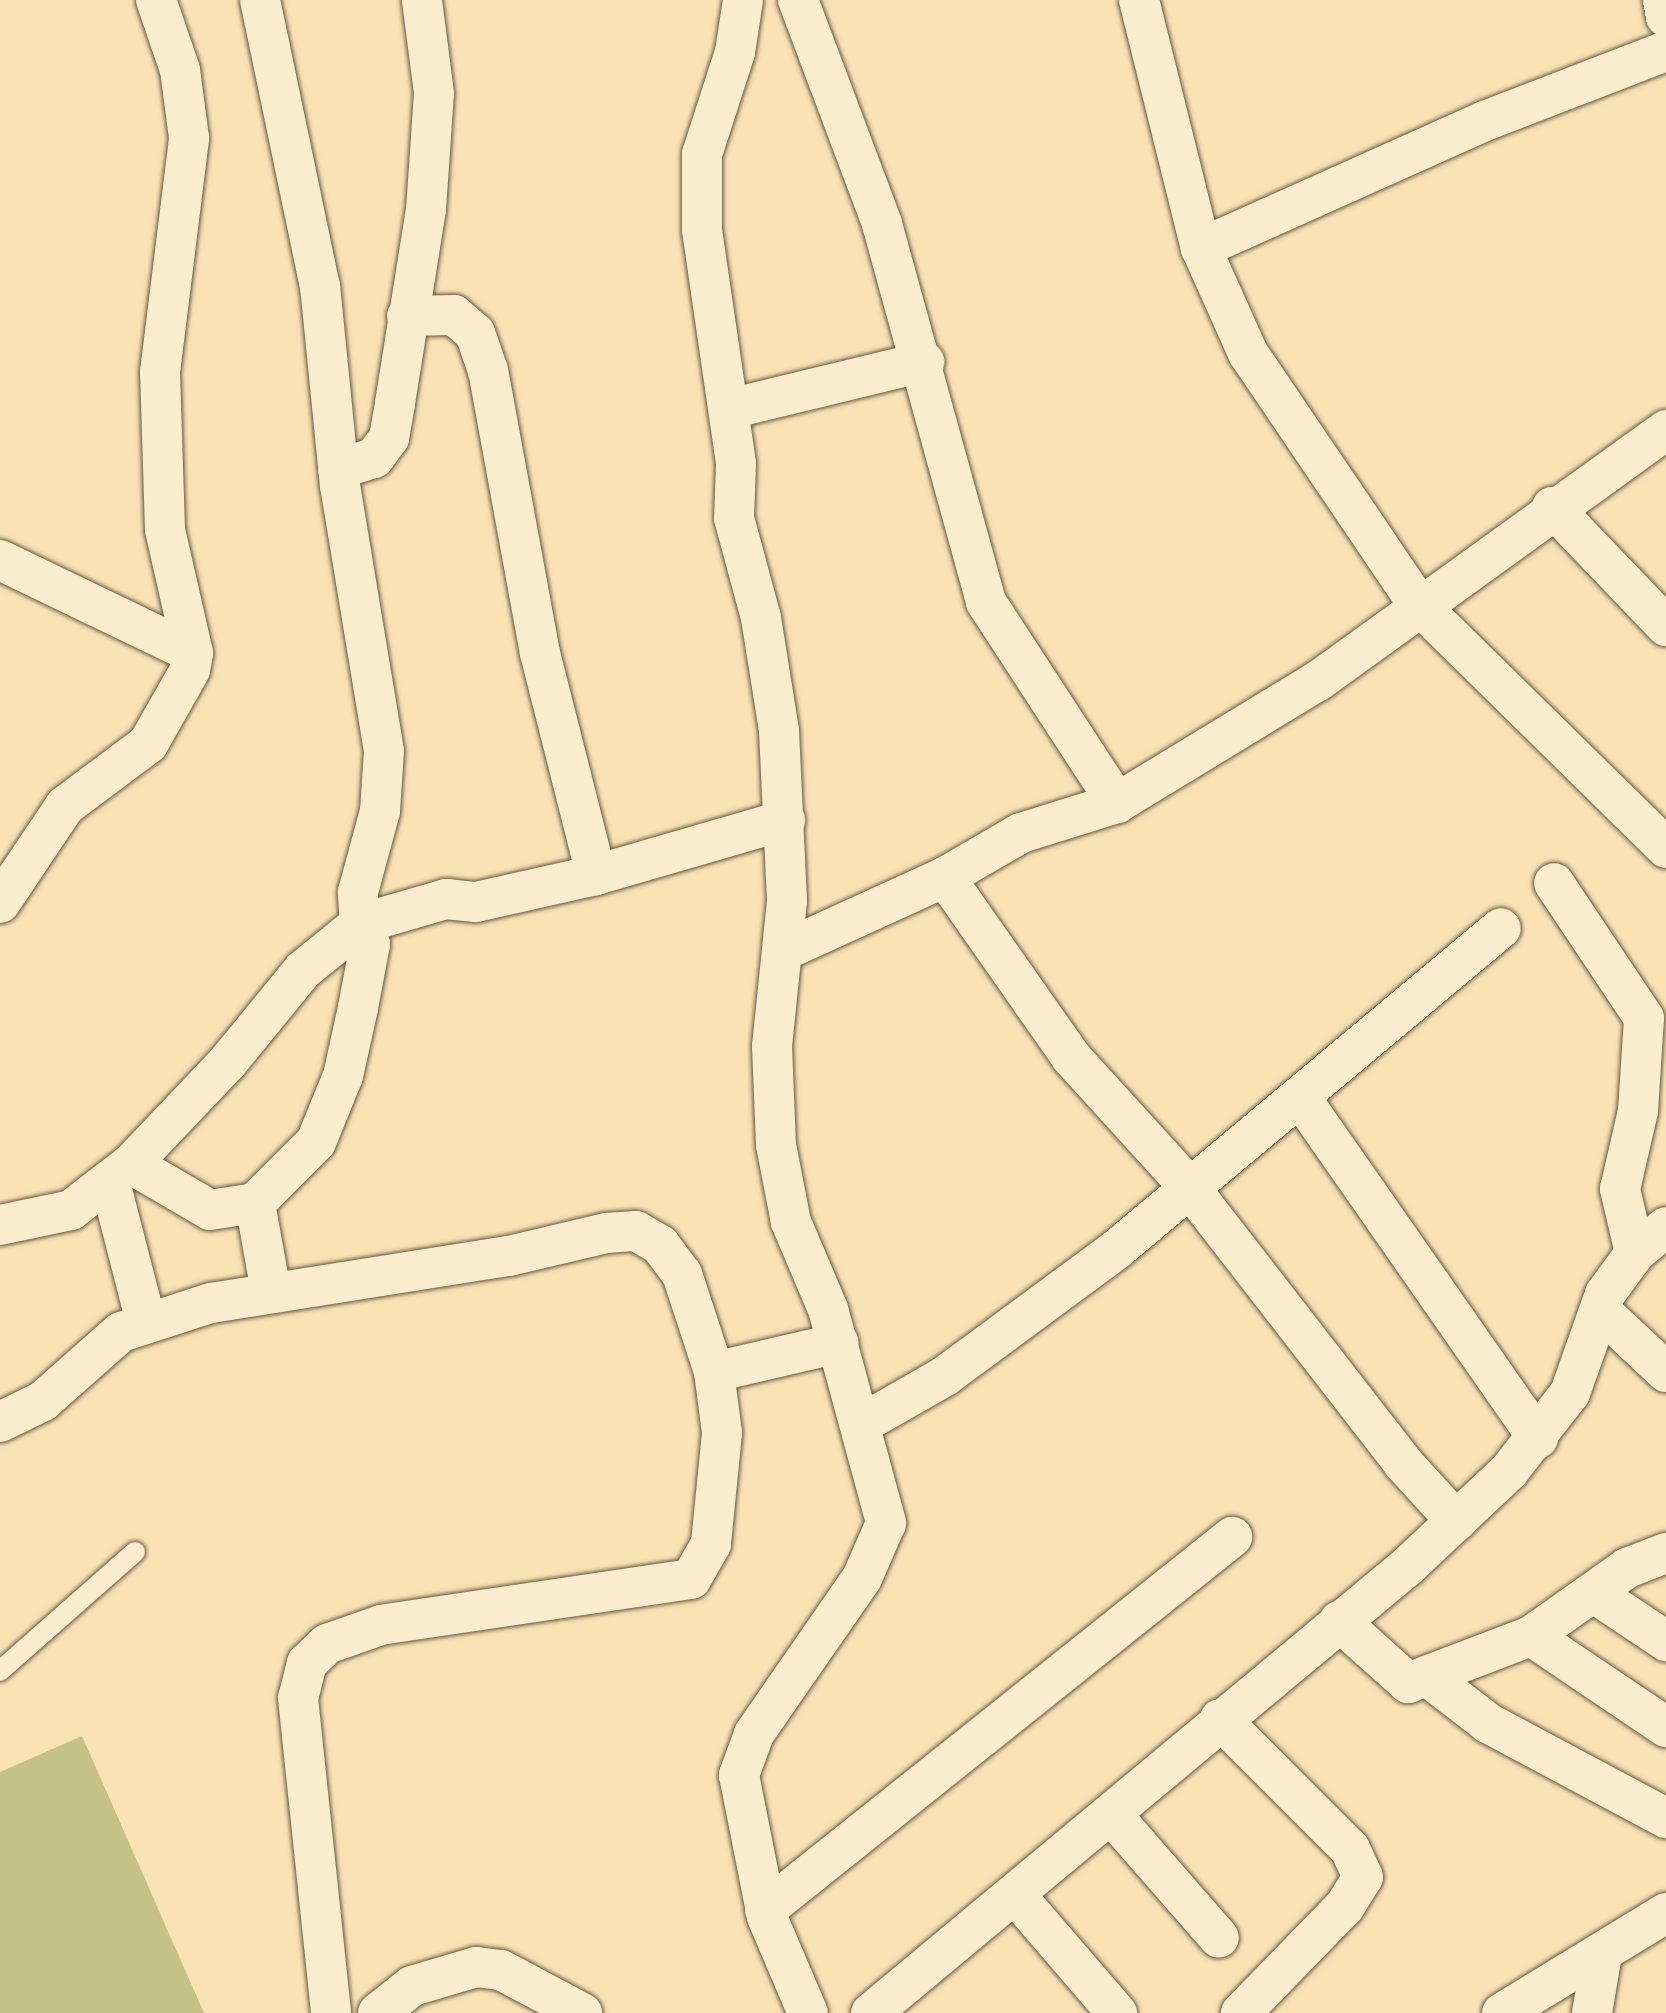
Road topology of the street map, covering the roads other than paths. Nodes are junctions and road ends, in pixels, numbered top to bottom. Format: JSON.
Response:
{"nodes":[{"id":1,"x":156,"y":0,"type":"edge"},
{"id":2,"x":260,"y":0,"type":"edge"},
{"id":3,"x":422,"y":0,"type":"edge"},
{"id":4,"x":743,"y":0,"type":"edge"},
{"id":5,"x":798,"y":0,"type":"edge"},
{"id":6,"x":1140,"y":0,"type":"edge"},
{"id":7,"x":1663,"y":0,"type":"edge"},
{"id":8,"x":1666,"y":17,"type":"edge"},
{"id":9,"x":1666,"y":50,"type":"edge"},
{"id":10,"x":1201,"y":248,"type":"junction"},
{"id":11,"x":407,"y":316,"type":"junction"},
{"id":12,"x":924,"y":362,"type":"junction"},
{"id":13,"x":729,"y":408,"type":"junction"},
{"id":14,"x":1666,"y":430,"type":"edge"},
{"id":15,"x":338,"y":469,"type":"junction"},
{"id":16,"x":1552,"y":508,"type":"junction"},
{"id":17,"x":0,"y":560,"type":"edge"},
{"id":18,"x":1418,"y":604,"type":"junction"},
{"id":19,"x":1666,"y":626,"type":"edge"},
{"id":20,"x":193,"y":653,"type":"junction"},
{"id":21,"x":1118,"y":802,"type":"junction"},
{"id":22,"x":785,"y":820,"type":"junction"},
{"id":23,"x":1666,"y":848,"type":"edge"},
{"id":24,"x":596,"y":875,"type":"junction"},
{"id":25,"x":945,"y":877,"type":"junction"},
{"id":26,"x":1554,"y":883,"type":"dead end"},
{"id":27,"x":0,"y":902,"type":"edge"},
{"id":28,"x":360,"y":924,"type":"junction"},
{"id":29,"x":1501,"y":928,"type":"dead end"},
{"id":30,"x":785,"y":950,"type":"junction"},
{"id":31,"x":1300,"y":1097,"type":"junction"},
{"id":32,"x":120,"y":1173,"type":"junction"},
{"id":33,"x":1190,"y":1188,"type":"junction"},
{"id":34,"x":255,"y":1203,"type":"junction"},
{"id":35,"x":0,"y":1226,"type":"edge"},
{"id":36,"x":1666,"y":1226,"type":"edge"},
{"id":37,"x":1635,"y":1253,"type":"junction"},
{"id":38,"x":271,"y":1292,"type":"junction"},
{"id":39,"x":1601,"y":1311,"type":"junction"},
{"id":40,"x":146,"y":1322,"type":"junction"},
{"id":41,"x":839,"y":1342,"type":"junction"},
{"id":42,"x":714,"y":1372,"type":"junction"},
{"id":43,"x":1666,"y":1372,"type":"edge"},
{"id":44,"x":0,"y":1422,"type":"edge"},
{"id":45,"x":862,"y":1424,"type":"junction"},
{"id":46,"x":1538,"y":1438,"type":"junction"},
{"id":47,"x":1456,"y":1521,"type":"junction"},
{"id":48,"x":1232,"y":1537,"type":"dead end"},
{"id":49,"x":135,"y":1552,"type":"dead end"},
{"id":50,"x":1666,"y":1554,"type":"edge"},
{"id":51,"x":1594,"y":1593,"type":"junction"},
{"id":52,"x":1339,"y":1621,"type":"junction"},
{"id":53,"x":1530,"y":1636,"type":"junction"},
{"id":54,"x":1666,"y":1642,"type":"edge"},
{"id":55,"x":0,"y":1672,"type":"edge"},
{"id":56,"x":1426,"y":1676,"type":"junction"},
{"id":57,"x":1220,"y":1720,"type":"junction"},
{"id":58,"x":1666,"y":1726,"type":"edge"},
{"id":59,"x":1112,"y":1814,"type":"junction"},
{"id":60,"x":1666,"y":1818,"type":"edge"},
{"id":61,"x":1018,"y":1898,"type":"junction"},
{"id":62,"x":765,"y":1910,"type":"junction"},
{"id":63,"x":1666,"y":1913,"type":"edge"},
{"id":64,"x":1219,"y":1938,"type":"dead end"},
{"id":65,"x":1602,"y":1954,"type":"junction"},
{"id":66,"x":331,"y":2013,"type":"edge"},
{"id":67,"x":378,"y":2013,"type":"edge"},
{"id":68,"x":582,"y":2013,"type":"edge"},
{"id":69,"x":808,"y":2013,"type":"edge"},
{"id":70,"x":871,"y":2013,"type":"edge"},
{"id":71,"x":1117,"y":2013,"type":"edge"},
{"id":72,"x":1240,"y":2013,"type":"edge"},
{"id":73,"x":1502,"y":2013,"type":"edge"},
{"id":74,"x":1592,"y":2013,"type":"edge"}],
"edges":[{"from":1,"to":20,"type":"street"},
{"from":2,"to":15,"type":"street"},
{"from":3,"to":11,"type":"street"},
{"from":4,"to":13,"type":"street"},
{"from":5,"to":12,"type":"street"},
{"from":6,"to":10,"type":"street"},
{"from":7,"to":8,"type":"street"},
{"from":9,"to":10,"type":"street"},
{"from":10,"to":18,"type":"street"},
{"from":11,"to":15,"type":"street"},
{"from":11,"to":24,"type":"street"},
{"from":12,"to":13,"type":"street"},
{"from":12,"to":21,"type":"street"},
{"from":13,"to":22,"type":"street"},
{"from":14,"to":16,"type":"street"},
{"from":15,"to":28,"type":"street"},
{"from":16,"to":18,"type":"street"},
{"from":16,"to":19,"type":"street"},
{"from":17,"to":20,"type":"street"},
{"from":18,"to":21,"type":"street"},
{"from":18,"to":23,"type":"street"},
{"from":20,"to":27,"type":"street"},
{"from":21,"to":25,"type":"street"},
{"from":22,"to":24,"type":"street"},
{"from":22,"to":30,"type":"street"},
{"from":24,"to":28,"type":"street"},
{"from":25,"to":30,"type":"street"},
{"from":25,"to":33,"type":"street"},
{"from":26,"to":37,"type":"street"},
{"from":28,"to":32,"type":"street"},
{"from":28,"to":34,"type":"street"},
{"from":29,"to":31,"type":"street"},
{"from":30,"to":41,"type":"street"},
{"from":31,"to":33,"type":"street"},
{"from":31,"to":46,"type":"street"},
{"from":32,"to":34,"type":"street"},
{"from":32,"to":35,"type":"street"},
{"from":32,"to":40,"type":"street"},
{"from":33,"to":45,"type":"street"},
{"from":33,"to":47,"type":"street"},
{"from":34,"to":38,"type":"street"},
{"from":36,"to":37,"type":"street"},
{"from":37,"to":39,"type":"street"},
{"from":38,"to":40,"type":"street"},
{"from":38,"to":42,"type":"street"},
{"from":39,"to":43,"type":"street"},
{"from":39,"to":46,"type":"street"},
{"from":40,"to":44,"type":"street"},
{"from":41,"to":42,"type":"street"},
{"from":41,"to":45,"type":"street"},
{"from":42,"to":66,"type":"street"},
{"from":45,"to":62,"type":"street"},
{"from":46,"to":47,"type":"street"},
{"from":47,"to":52,"type":"street"},
{"from":48,"to":62,"type":"street"},
{"from":49,"to":55,"type":"lane"},
{"from":50,"to":51,"type":"street"},
{"from":51,"to":53,"type":"street"},
{"from":51,"to":54,"type":"street"},
{"from":52,"to":56,"type":"street"},
{"from":52,"to":57,"type":"street"},
{"from":53,"to":56,"type":"street"},
{"from":53,"to":58,"type":"street"},
{"from":56,"to":60,"type":"street"},
{"from":57,"to":59,"type":"street"},
{"from":57,"to":72,"type":"street"},
{"from":59,"to":61,"type":"street"},
{"from":59,"to":64,"type":"street"},
{"from":61,"to":70,"type":"street"},
{"from":61,"to":71,"type":"street"},
{"from":62,"to":69,"type":"street"},
{"from":63,"to":65,"type":"street"},
{"from":65,"to":73,"type":"street"},
{"from":65,"to":74,"type":"street"},
{"from":67,"to":68,"type":"street"}]}
